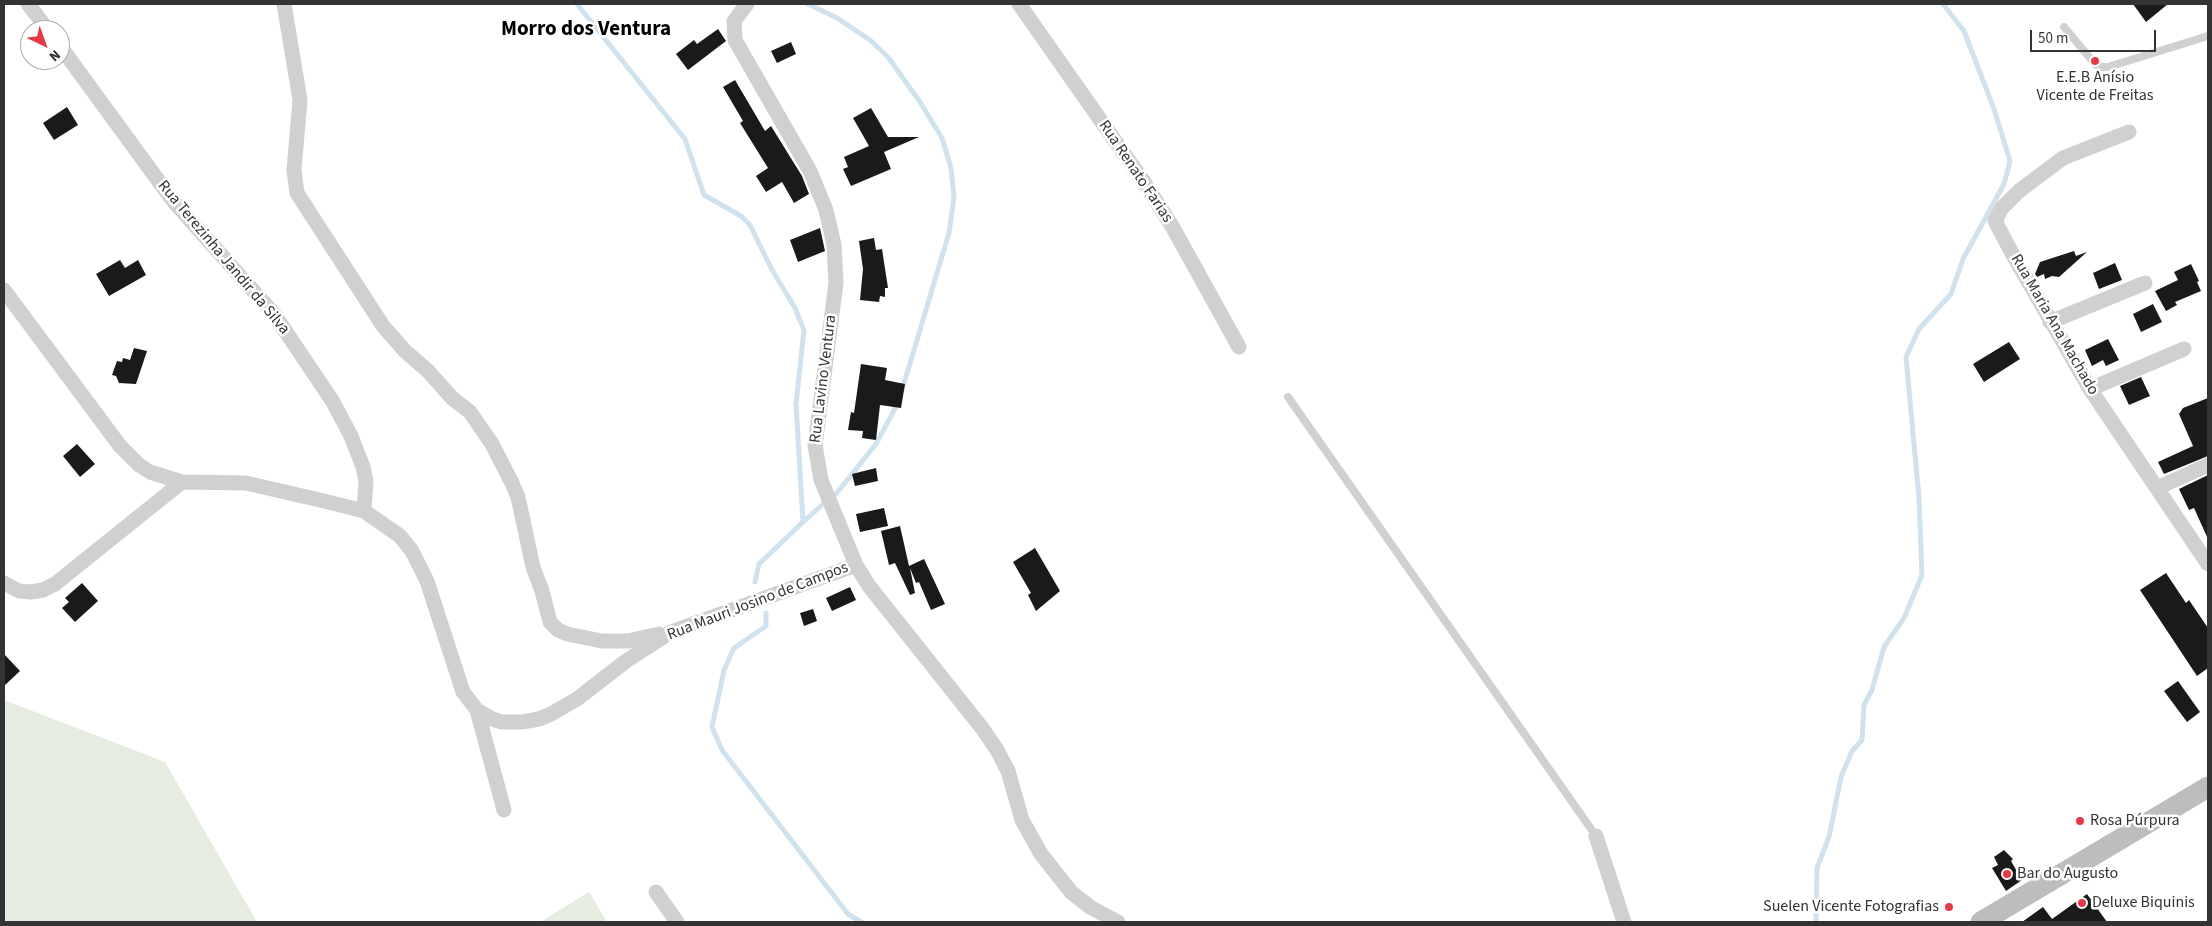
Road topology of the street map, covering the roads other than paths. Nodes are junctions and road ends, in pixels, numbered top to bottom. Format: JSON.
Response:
{"nodes":[{"id":1,"x":28,"y":4,"type":"edge"},
{"id":2,"x":284,"y":4,"type":"edge"},
{"id":3,"x":747,"y":4,"type":"edge"},
{"id":4,"x":1018,"y":4,"type":"edge"},
{"id":5,"x":40,"y":20,"type":"edge"},
{"id":6,"x":2064,"y":27,"type":"dead end"},
{"id":7,"x":2208,"y":36,"type":"edge"},
{"id":8,"x":70,"y":60,"type":"edge"},
{"id":9,"x":2129,"y":132,"type":"dead end"},
{"id":10,"x":2145,"y":283,"type":"dead end"},
{"id":11,"x":4,"y":290,"type":"edge"},
{"id":12,"x":2050,"y":322,"type":"junction"},
{"id":13,"x":1239,"y":347,"type":"dead end"},
{"id":14,"x":2184,"y":349,"type":"dead end"},
{"id":15,"x":2090,"y":389,"type":"junction"},
{"id":16,"x":1288,"y":396,"type":"dead end"},
{"id":17,"x":2208,"y":465,"type":"edge"},
{"id":18,"x":182,"y":482,"type":"junction"},
{"id":19,"x":2157,"y":488,"type":"junction"},
{"id":20,"x":364,"y":511,"type":"junction"},
{"id":21,"x":2208,"y":564,"type":"edge"},
{"id":22,"x":856,"y":565,"type":"junction"},
{"id":23,"x":4,"y":583,"type":"edge"},
{"id":24,"x":671,"y":632,"type":"junction"},
{"id":25,"x":477,"y":710,"type":"junction"},
{"id":26,"x":2208,"y":787,"type":"edge"},
{"id":27,"x":504,"y":810,"type":"dead end"},
{"id":28,"x":1596,"y":836,"type":"joint"},
{"id":29,"x":656,"y":892,"type":"dead end"},
{"id":30,"x":677,"y":922,"type":"edge"},
{"id":31,"x":1118,"y":922,"type":"edge"},
{"id":32,"x":1624,"y":922,"type":"edge"},
{"id":33,"x":1981,"y":922,"type":"edge"}],
"edges":[{"from":1,"to":5,"type":"street"},
{"from":2,"to":24,"type":"street"},
{"from":3,"to":22,"type":"street","name":"Rua Lavino Ventura"},
{"from":4,"to":13,"type":"street","name":"Rua Renato Farias"},
{"from":6,"to":7,"type":"lane"},
{"from":8,"to":20,"type":"street","name":"Rua Terezinha Jandir da Silva"},
{"from":9,"to":12,"type":"street","name":"Rua Maria Ana Machado"},
{"from":10,"to":12,"type":"street"},
{"from":11,"to":18,"type":"street","name":"Rua Mauri Josino de Campos"},
{"from":12,"to":15,"type":"street","name":"Rua Maria Ana Machado"},
{"from":14,"to":15,"type":"street"},
{"from":15,"to":19,"type":"street","name":"Rua Maria Ana Machado"},
{"from":16,"to":28,"type":"lane"},
{"from":17,"to":19,"type":"street"},
{"from":18,"to":20,"type":"street","name":"Rua Mauri Josino de Campos"},
{"from":18,"to":23,"type":"street"},
{"from":19,"to":21,"type":"street","name":"Rua Maria Ana Machado"},
{"from":20,"to":25,"type":"street","name":"Rua Mauri Josino de Campos"},
{"from":22,"to":24,"type":"street","name":"Rua Mauri Josino de Campos"},
{"from":22,"to":31,"type":"street","name":"Rua Lavino Ventura"},
{"from":24,"to":25,"type":"street","name":"Rua Mauri Josino de Campos"},
{"from":25,"to":27,"type":"street"},
{"from":26,"to":33,"type":"main road"},
{"from":28,"to":32,"type":"street"},
{"from":29,"to":30,"type":"street"}]}
